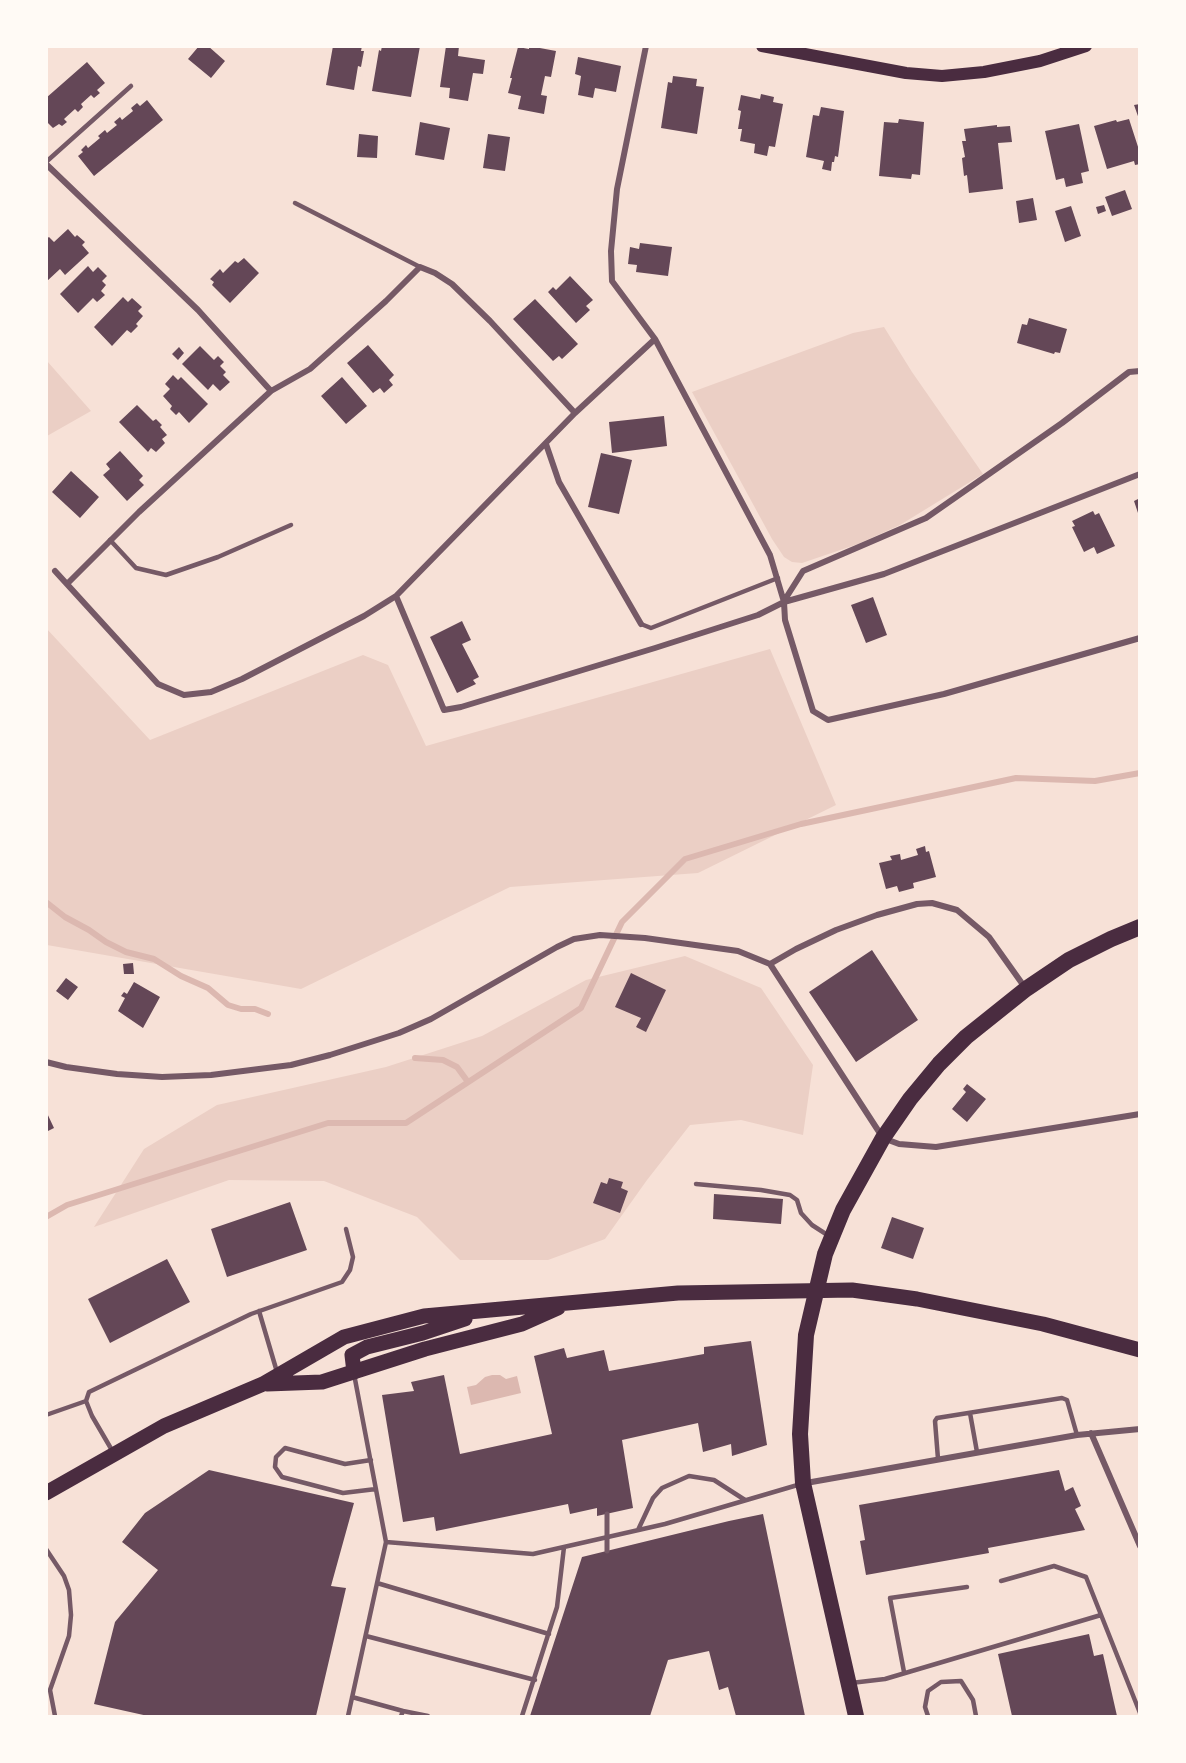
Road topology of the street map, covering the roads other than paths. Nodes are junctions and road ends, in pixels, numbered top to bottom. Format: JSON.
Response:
{"nodes":[{"id":1,"x":646,"y":46,"type":"edge"},
{"id":2,"x":762,"y":46,"type":"edge"},
{"id":3,"x":1086,"y":46,"type":"edge"},
{"id":4,"x":131,"y":86,"type":"dead end"},
{"id":5,"x":46,"y":163,"type":"edge"},
{"id":6,"x":295,"y":203,"type":"dead end"},
{"id":7,"x":420,"y":267,"type":"junction"},
{"id":8,"x":655,"y":339,"type":"junction"},
{"id":9,"x":1140,"y":371,"type":"edge"},
{"id":10,"x":271,"y":391,"type":"junction"},
{"id":11,"x":576,"y":413,"type":"junction"},
{"id":12,"x":546,"y":444,"type":"junction"},
{"id":13,"x":1140,"y":474,"type":"edge"},
{"id":14,"x":291,"y":525,"type":"dead end"},
{"id":15,"x":110,"y":540,"type":"junction"},
{"id":16,"x":55,"y":571,"type":"dead end"},
{"id":17,"x":778,"y":578,"type":"junction"},
{"id":18,"x":68,"y":583,"type":"junction"},
{"id":19,"x":396,"y":596,"type":"junction"},
{"id":20,"x":784,"y":602,"type":"junction"},
{"id":21,"x":641,"y":624,"type":"joint"},
{"id":22,"x":1140,"y":638,"type":"edge"},
{"id":23,"x":1140,"y":927,"type":"edge"},
{"id":24,"x":770,"y":964,"type":"junction"},
{"id":25,"x":1026,"y":989,"type":"junction"},
{"id":26,"x":46,"y":1062,"type":"edge"},
{"id":27,"x":1140,"y":1114,"type":"edge"},
{"id":28,"x":883,"y":1138,"type":"junction"},
{"id":29,"x":696,"y":1184,"type":"dead end"},
{"id":30,"x":346,"y":1229,"type":"dead end"},
{"id":31,"x":832,"y":1237,"type":"junction"},
{"id":32,"x":572,"y":1302,"type":"junction"},
{"id":33,"x":259,"y":1311,"type":"junction"},
{"id":34,"x":488,"y":1311,"type":"junction"},
{"id":35,"x":1140,"y":1350,"type":"edge"},
{"id":36,"x":354,"y":1372,"type":"junction"},
{"id":37,"x":279,"y":1379,"type":"junction"},
{"id":38,"x":86,"y":1401,"type":"junction"},
{"id":39,"x":970,"y":1413,"type":"junction"},
{"id":40,"x":46,"y":1415,"type":"edge"},
{"id":41,"x":1140,"y":1429,"type":"edge"},
{"id":42,"x":1091,"y":1433,"type":"junction"},
{"id":43,"x":1077,"y":1435,"type":"junction"},
{"id":44,"x":977,"y":1452,"type":"junction"},
{"id":45,"x":114,"y":1454,"type":"junction"},
{"id":46,"x":938,"y":1459,"type":"junction"},
{"id":47,"x":371,"y":1460,"type":"junction"},
{"id":48,"x":803,"y":1484,"type":"junction"},
{"id":49,"x":376,"y":1489,"type":"junction"},
{"id":50,"x":46,"y":1493,"type":"edge"},
{"id":51,"x":746,"y":1500,"type":"junction"},
{"id":52,"x":607,"y":1514,"type":"dead end"},
{"id":53,"x":638,"y":1530,"type":"junction"},
{"id":54,"x":386,"y":1542,"type":"junction"},
{"id":55,"x":1140,"y":1546,"type":"edge"},
{"id":56,"x":564,"y":1547,"type":"junction"},
{"id":57,"x":46,"y":1549,"type":"edge"},
{"id":58,"x":607,"y":1551,"type":"dead end"},
{"id":59,"x":1001,"y":1581,"type":"dead end"},
{"id":60,"x":377,"y":1583,"type":"junction"},
{"id":61,"x":968,"y":1587,"type":"dead end"},
{"id":62,"x":1101,"y":1615,"type":"junction"},
{"id":63,"x":549,"y":1634,"type":"junction"},
{"id":64,"x":366,"y":1636,"type":"junction"},
{"id":65,"x":904,"y":1672,"type":"junction"},
{"id":66,"x":535,"y":1680,"type":"junction"},
{"id":67,"x":848,"y":1683,"type":"junction"},
{"id":68,"x":48,"y":1691,"type":"edge"},
{"id":69,"x":352,"y":1697,"type":"junction"},
{"id":70,"x":402,"y":1713,"type":"edge"},
{"id":71,"x":1140,"y":1713,"type":"edge"},
{"id":72,"x":55,"y":1716,"type":"edge"},
{"id":73,"x":348,"y":1716,"type":"edge"},
{"id":74,"x":428,"y":1716,"type":"edge"},
{"id":75,"x":522,"y":1716,"type":"edge"},
{"id":76,"x":856,"y":1716,"type":"edge"},
{"id":77,"x":928,"y":1716,"type":"edge"},
{"id":78,"x":976,"y":1716,"type":"edge"}],
"edges":[{"from":1,"to":8,"type":"street"},
{"from":2,"to":3,"type":"main road"},
{"from":4,"to":5,"type":"lane"},
{"from":5,"to":10,"type":"street"},
{"from":6,"to":7,"type":"lane"},
{"from":7,"to":10,"type":"street"},
{"from":7,"to":11,"type":"street"},
{"from":8,"to":11,"type":"street"},
{"from":8,"to":17,"type":"street"},
{"from":9,"to":20,"type":"street"},
{"from":10,"to":15,"type":"street"},
{"from":11,"to":12,"type":"street"},
{"from":12,"to":19,"type":"street"},
{"from":12,"to":21,"type":"street"},
{"from":13,"to":20,"type":"street"},
{"from":14,"to":15,"type":"lane"},
{"from":15,"to":18,"type":"street"},
{"from":16,"to":18,"type":"street"},
{"from":17,"to":20,"type":"street"},
{"from":17,"to":21,"type":"lane"},
{"from":18,"to":19,"type":"street"},
{"from":19,"to":20,"type":"street"},
{"from":20,"to":22,"type":"street"},
{"from":23,"to":25,"type":"highway"},
{"from":24,"to":25,"type":"street"},
{"from":24,"to":26,"type":"street"},
{"from":24,"to":28,"type":"street"},
{"from":25,"to":28,"type":"highway"},
{"from":27,"to":28,"type":"street"},
{"from":28,"to":31,"type":"highway"},
{"from":29,"to":31,"type":"lane"},
{"from":30,"to":33,"type":"lane"},
{"from":31,"to":48,"type":"highway"},
{"from":32,"to":34,"type":"main road"},
{"from":32,"to":35,"type":"main road"},
{"from":32,"to":36,"type":"main road"},
{"from":33,"to":37,"type":"lane"},
{"from":33,"to":38,"type":"lane"},
{"from":34,"to":36,"type":"main road"},
{"from":34,"to":37,"type":"main road"},
{"from":36,"to":37,"type":"main road"},
{"from":36,"to":47,"type":"lane"},
{"from":37,"to":45,"type":"main road"},
{"from":38,"to":40,"type":"lane"},
{"from":38,"to":45,"type":"lane"},
{"from":39,"to":43,"type":"lane"},
{"from":39,"to":44,"type":"lane"},
{"from":39,"to":46,"type":"lane"},
{"from":41,"to":42,"type":"street"},
{"from":42,"to":43,"type":"street"},
{"from":42,"to":55,"type":"street"},
{"from":43,"to":44,"type":"street"},
{"from":44,"to":46,"type":"street"},
{"from":45,"to":50,"type":"main road"},
{"from":46,"to":48,"type":"street"},
{"from":47,"to":49,"type":"lane"},
{"from":47,"to":49,"type":"lane"},
{"from":48,"to":51,"type":"lane"},
{"from":48,"to":67,"type":"highway"},
{"from":49,"to":54,"type":"lane"},
{"from":51,"to":53,"type":"lane"},
{"from":51,"to":53,"type":"lane"},
{"from":52,"to":58,"type":"street"},
{"from":53,"to":56,"type":"lane"},
{"from":54,"to":56,"type":"lane"},
{"from":54,"to":60,"type":"lane"},
{"from":56,"to":63,"type":"lane"},
{"from":57,"to":68,"type":"lane"},
{"from":59,"to":62,"type":"lane"},
{"from":60,"to":63,"type":"lane"},
{"from":60,"to":64,"type":"lane"},
{"from":61,"to":65,"type":"lane"},
{"from":62,"to":65,"type":"lane"},
{"from":62,"to":71,"type":"lane"},
{"from":63,"to":66,"type":"lane"},
{"from":64,"to":66,"type":"lane"},
{"from":64,"to":69,"type":"lane"},
{"from":65,"to":67,"type":"lane"},
{"from":66,"to":75,"type":"lane"},
{"from":67,"to":76,"type":"highway"},
{"from":68,"to":72,"type":"lane"},
{"from":69,"to":70,"type":"lane"},
{"from":69,"to":73,"type":"lane"},
{"from":70,"to":74,"type":"lane"},
{"from":77,"to":78,"type":"lane"}]}
